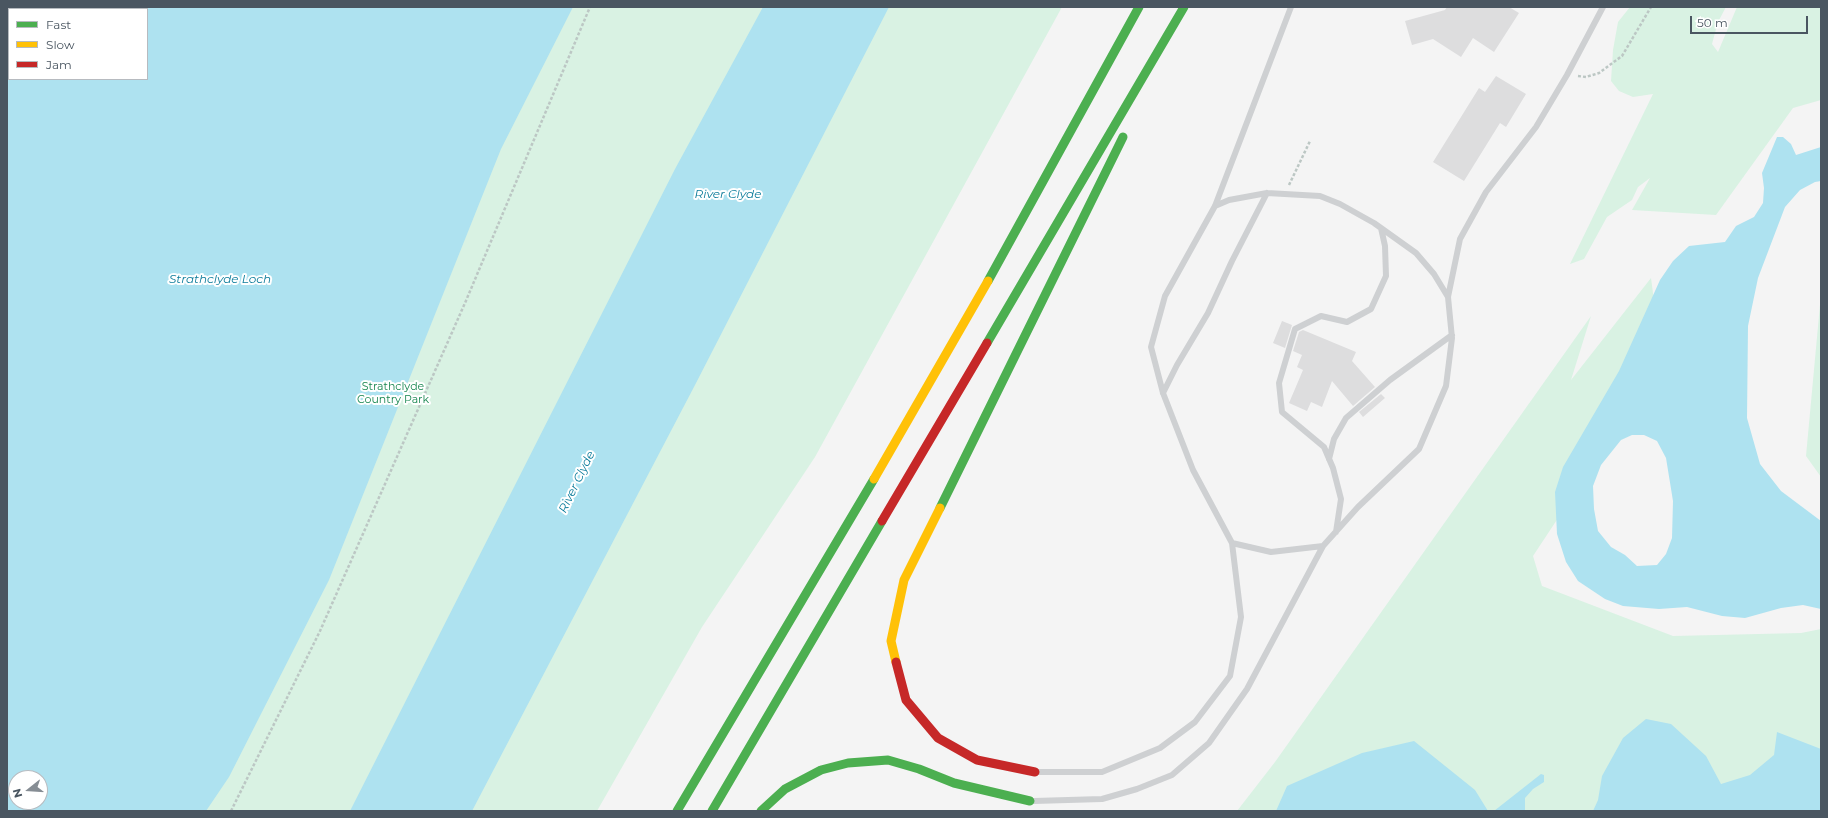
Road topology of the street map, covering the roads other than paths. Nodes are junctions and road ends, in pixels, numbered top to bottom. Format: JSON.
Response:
{"nodes":[{"id":1,"x":1139,"y":7,"type":"edge"},
{"id":2,"x":1184,"y":7,"type":"edge"},
{"id":3,"x":1188,"y":7,"type":"edge"},
{"id":4,"x":1291,"y":7,"type":"edge"},
{"id":5,"x":1603,"y":7,"type":"edge"},
{"id":6,"x":1148,"y":86,"type":"dead end"},
{"id":7,"x":1127,"y":129,"type":"dead end"},
{"id":8,"x":1267,"y":194,"type":"junction"},
{"id":9,"x":1215,"y":206,"type":"junction"},
{"id":10,"x":1381,"y":228,"type":"junction"},
{"id":11,"x":1448,"y":297,"type":"junction"},
{"id":12,"x":1452,"y":335,"type":"junction"},
{"id":13,"x":1163,"y":393,"type":"junction"},
{"id":14,"x":1329,"y":459,"type":"junction"},
{"id":15,"x":1336,"y":532,"type":"junction"},
{"id":16,"x":1232,"y":543,"type":"junction"},
{"id":17,"x":1323,"y":546,"type":"junction"},
{"id":18,"x":1035,"y":772,"type":"joint"},
{"id":19,"x":1030,"y":801,"type":"joint"},
{"id":20,"x":677,"y":811,"type":"edge"},
{"id":21,"x":712,"y":811,"type":"edge"},
{"id":22,"x":761,"y":811,"type":"edge"}],
"edges":[{"from":1,"to":20,"type":"highway"},
{"from":2,"to":21,"type":"highway"},
{"from":3,"to":6,"type":"highway"},
{"from":4,"to":9,"type":"lane"},
{"from":5,"to":11,"type":"lane"},
{"from":7,"to":18,"type":"highway"},
{"from":8,"to":9,"type":"lane"},
{"from":8,"to":10,"type":"lane"},
{"from":8,"to":13,"type":"lane"},
{"from":9,"to":13,"type":"lane"},
{"from":10,"to":11,"type":"lane"},
{"from":10,"to":14,"type":"lane"},
{"from":11,"to":12,"type":"lane"},
{"from":12,"to":14,"type":"lane"},
{"from":12,"to":15,"type":"lane"},
{"from":13,"to":16,"type":"lane"},
{"from":14,"to":15,"type":"lane"},
{"from":15,"to":17,"type":"lane"},
{"from":16,"to":17,"type":"lane"},
{"from":16,"to":18,"type":"lane"},
{"from":17,"to":19,"type":"lane"},
{"from":19,"to":22,"type":"highway"}]}
